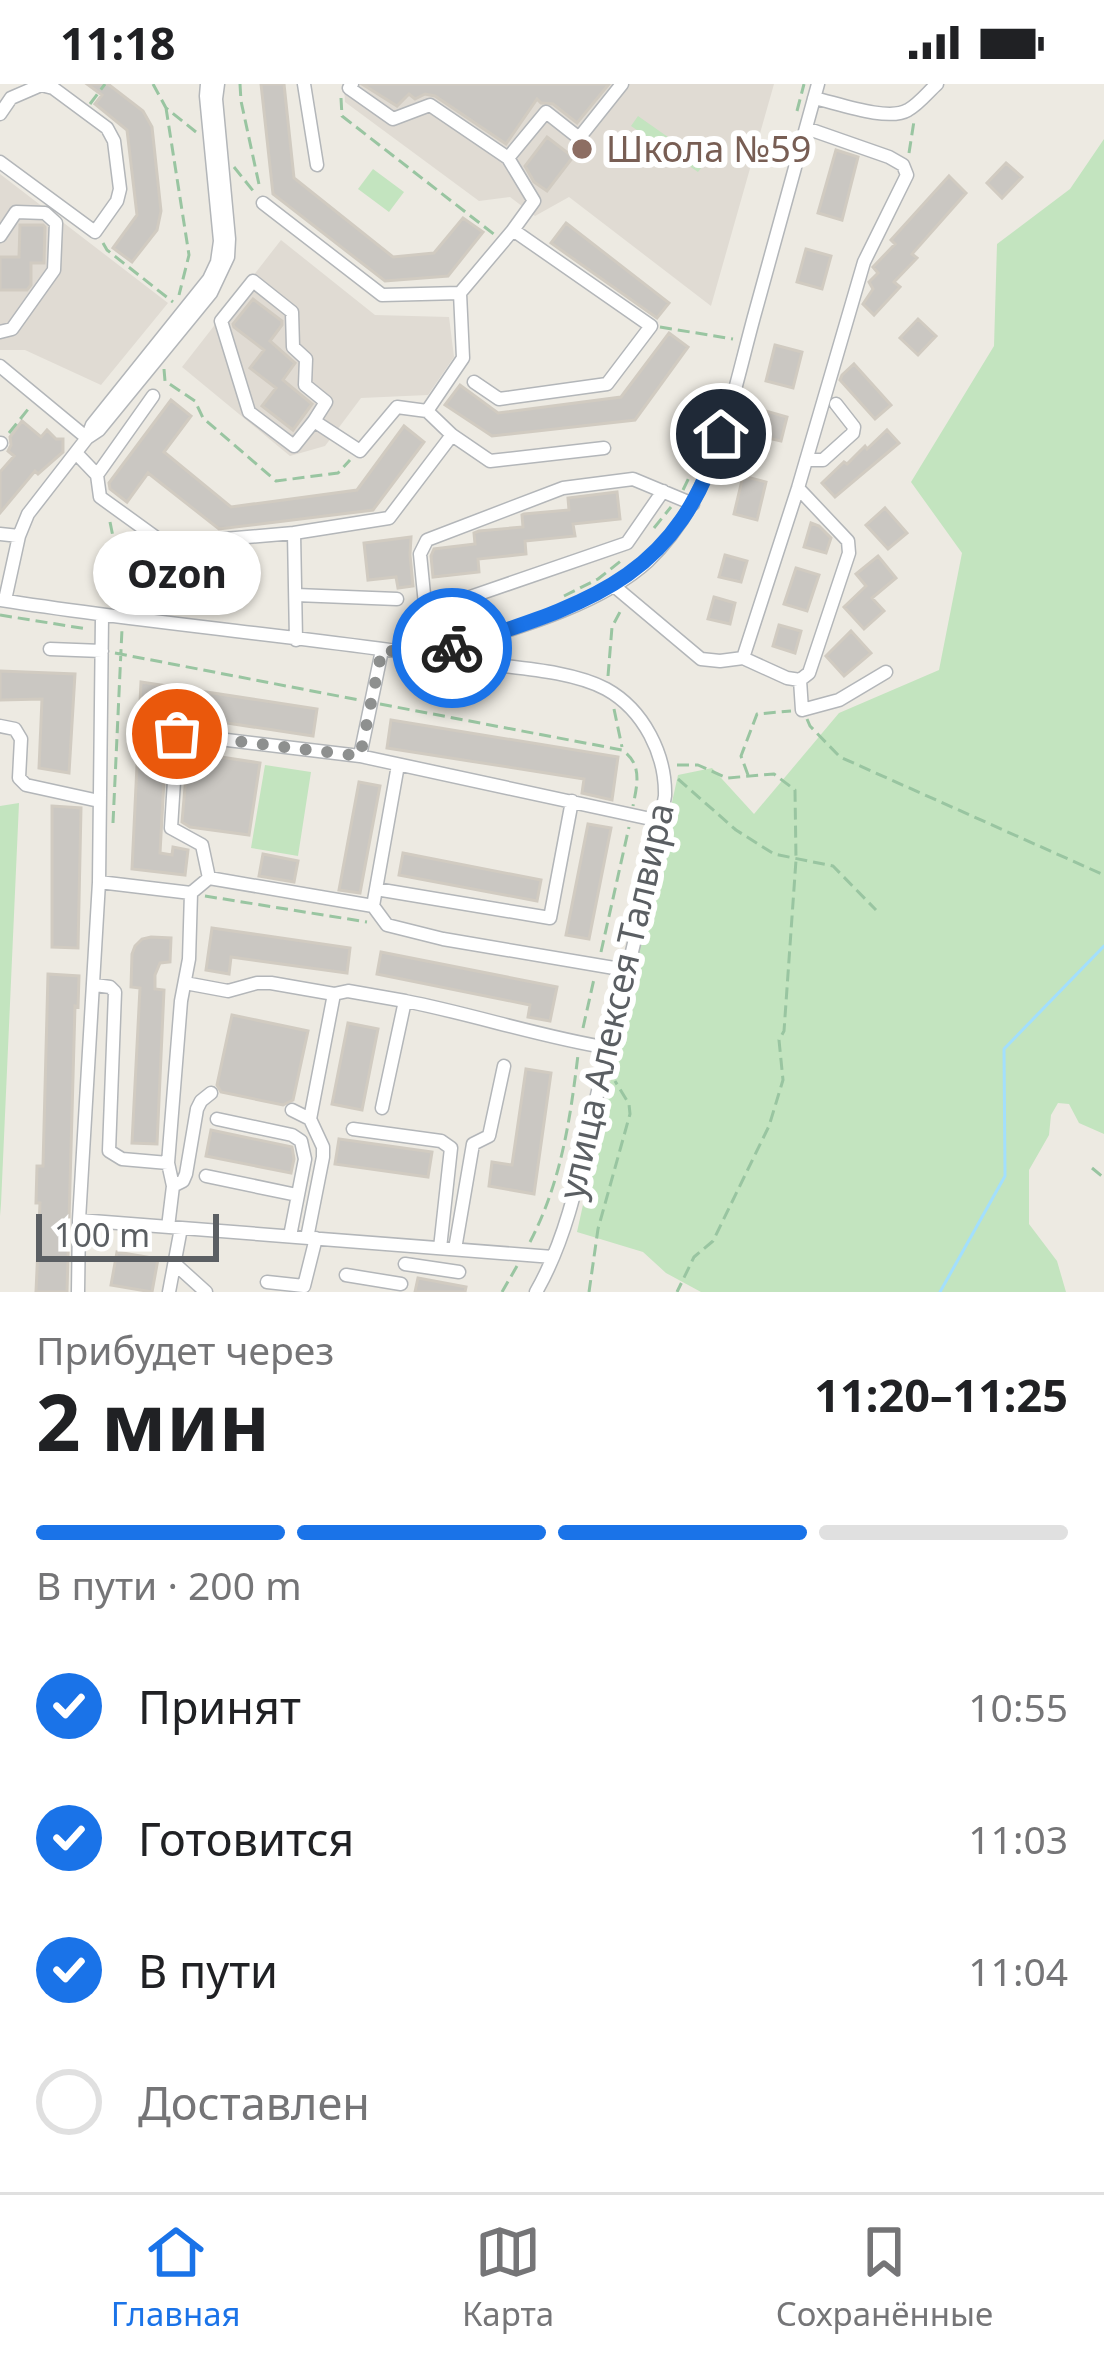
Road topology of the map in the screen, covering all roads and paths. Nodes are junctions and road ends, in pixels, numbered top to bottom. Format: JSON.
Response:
{"nodes":[{"id":1,"x":105,"y":84,"type":"edge"},
{"id":2,"x":207,"y":84,"type":"edge"},
{"id":3,"x":218,"y":84,"type":"edge"},
{"id":4,"x":240,"y":84,"type":"edge"},
{"id":5,"x":304,"y":84,"type":"edge"},
{"id":6,"x":341,"y":84,"type":"edge"},
{"id":7,"x":352,"y":84,"type":"edge"},
{"id":8,"x":622,"y":84,"type":"edge"},
{"id":9,"x":937,"y":84,"type":"edge"},
{"id":10,"x":816,"y":91,"type":"edge"},
{"id":11,"x":166,"y":108,"type":"dead end"},
{"id":12,"x":86,"y":110,"type":"junction"},
{"id":13,"x":0,"y":114,"type":"edge"},
{"id":14,"x":914,"y":124,"type":"dead end"},
{"id":15,"x":806,"y":128,"type":"junction"},
{"id":16,"x":508,"y":158,"type":"junction"},
{"id":17,"x":0,"y":162,"type":"edge"},
{"id":18,"x":316,"y":164,"type":"dead end"},
{"id":19,"x":907,"y":170,"type":"junction"},
{"id":20,"x":263,"y":202,"type":"joint"},
{"id":21,"x":95,"y":232,"type":"junction"},
{"id":22,"x":0,"y":236,"type":"edge"},
{"id":23,"x":508,"y":236,"type":"junction"},
{"id":24,"x":460,"y":292,"type":"junction"},
{"id":25,"x":651,"y":326,"type":"junction"},
{"id":26,"x":0,"y":332,"type":"edge"},
{"id":27,"x":735,"y":339,"type":"dead end"},
{"id":28,"x":163,"y":352,"type":"junction"},
{"id":29,"x":0,"y":365,"type":"edge"},
{"id":30,"x":474,"y":382,"type":"dead end"},
{"id":31,"x":153,"y":396,"type":"dead end"},
{"id":32,"x":37,"y":397,"type":"junction"},
{"id":33,"x":836,"y":404,"type":"dead end"},
{"id":34,"x":427,"y":411,"type":"junction"},
{"id":35,"x":314,"y":421,"type":"junction"},
{"id":36,"x":452,"y":435,"type":"junction"},
{"id":37,"x":87,"y":438,"type":"junction"},
{"id":38,"x":707,"y":440,"type":"dead end"},
{"id":39,"x":0,"y":444,"type":"edge"},
{"id":40,"x":604,"y":448,"type":"dead end"},
{"id":41,"x":360,"y":451,"type":"junction"},
{"id":42,"x":76,"y":453,"type":"junction"},
{"id":43,"x":806,"y":460,"type":"junction"},
{"id":44,"x":97,"y":475,"type":"junction"},
{"id":45,"x":798,"y":488,"type":"junction"},
{"id":46,"x":663,"y":491,"type":"junction"},
{"id":47,"x":686,"y":501,"type":"junction"},
{"id":48,"x":652,"y":530,"type":"dead end"},
{"id":49,"x":294,"y":533,"type":"junction"},
{"id":50,"x":0,"y":534,"type":"edge"},
{"id":51,"x":19,"y":536,"type":"junction"},
{"id":52,"x":625,"y":557,"type":"dead end"},
{"id":53,"x":5,"y":576,"type":"edge"},
{"id":54,"x":614,"y":586,"type":"junction"},
{"id":55,"x":296,"y":595,"type":"junction"},
{"id":56,"x":627,"y":598,"type":"junction"},
{"id":57,"x":397,"y":599,"type":"dead end"},
{"id":58,"x":2,"y":600,"type":"edge"},
{"id":59,"x":554,"y":600,"type":"dead end"},
{"id":60,"x":425,"y":612,"type":"junction"},
{"id":61,"x":0,"y":615,"type":"edge"},
{"id":62,"x":102,"y":616,"type":"junction"},
{"id":63,"x":494,"y":622,"type":"dead end"},
{"id":64,"x":102,"y":632,"type":"junction"},
{"id":65,"x":427,"y":633,"type":"junction"},
{"id":66,"x":397,"y":637,"type":"dead end"},
{"id":67,"x":296,"y":640,"type":"junction"},
{"id":68,"x":50,"y":649,"type":"dead end"},
{"id":69,"x":102,"y":650,"type":"junction"},
{"id":70,"x":382,"y":650,"type":"junction"},
{"id":71,"x":430,"y":655,"type":"junction"},
{"id":72,"x":743,"y":658,"type":"junction"},
{"id":73,"x":886,"y":672,"type":"dead end"},
{"id":74,"x":800,"y":680,"type":"junction"},
{"id":75,"x":611,"y":692,"type":"junction"},
{"id":76,"x":371,"y":702,"type":"junction"},
{"id":77,"x":802,"y":710,"type":"junction"},
{"id":78,"x":0,"y":726,"type":"edge"},
{"id":79,"x":622,"y":750,"type":"junction"},
{"id":80,"x":360,"y":756,"type":"junction"},
{"id":81,"x":663,"y":764,"type":"junction"},
{"id":82,"x":398,"y":765,"type":"junction"},
{"id":83,"x":748,"y":776,"type":"junction"},
{"id":84,"x":98,"y":801,"type":"junction"},
{"id":85,"x":572,"y":801,"type":"junction"},
{"id":86,"x":632,"y":815,"type":"junction"},
{"id":87,"x":660,"y":821,"type":"junction"},
{"id":88,"x":796,"y":860,"type":"junction"},
{"id":89,"x":1104,"y":874,"type":"edge"},
{"id":90,"x":209,"y":878,"type":"junction"},
{"id":91,"x":99,"y":882,"type":"junction"},
{"id":92,"x":376,"y":890,"type":"junction"},
{"id":93,"x":191,"y":893,"type":"junction"},
{"id":94,"x":373,"y":905,"type":"junction"},
{"id":95,"x":876,"y":910,"type":"dead end"},
{"id":96,"x":387,"y":925,"type":"junction"},
{"id":97,"x":597,"y":966,"type":"junction"},
{"id":98,"x":626,"y":970,"type":"junction"},
{"id":99,"x":184,"y":983,"type":"junction"},
{"id":100,"x":94,"y":985,"type":"junction"},
{"id":101,"x":334,"y":994,"type":"junction"},
{"id":102,"x":405,"y":1001,"type":"junction"},
{"id":103,"x":580,"y":1043,"type":"junction"},
{"id":104,"x":609,"y":1048,"type":"junction"},
{"id":105,"x":504,"y":1066,"type":"dead end"},
{"id":106,"x":617,"y":1084,"type":"dead end"},
{"id":107,"x":211,"y":1093,"type":"dead end"},
{"id":108,"x":382,"y":1108,"type":"dead end"},
{"id":109,"x":292,"y":1110,"type":"dead end"},
{"id":110,"x":217,"y":1119,"type":"dead end"},
{"id":111,"x":310,"y":1119,"type":"junction"},
{"id":112,"x":353,"y":1129,"type":"dead end"},
{"id":113,"x":168,"y":1163,"type":"junction"},
{"id":114,"x":1092,"y":1168,"type":"dead end"},
{"id":115,"x":206,"y":1176,"type":"dead end"},
{"id":116,"x":1104,"y":1178,"type":"edge"},
{"id":117,"x":173,"y":1186,"type":"junction"},
{"id":118,"x":298,"y":1196,"type":"junction"},
{"id":119,"x":79,"y":1220,"type":"junction"},
{"id":120,"x":174,"y":1227,"type":"junction"},
{"id":121,"x":290,"y":1236,"type":"junction"},
{"id":122,"x":311,"y":1238,"type":"junction"},
{"id":123,"x":408,"y":1246,"type":"junction"},
{"id":124,"x":440,"y":1248,"type":"junction"},
{"id":125,"x":455,"y":1250,"type":"junction"},
{"id":126,"x":523,"y":1255,"type":"junction"},
{"id":127,"x":553,"y":1257,"type":"junction"},
{"id":128,"x":175,"y":1264,"type":"junction"},
{"id":129,"x":405,"y":1264,"type":"junction"},
{"id":130,"x":459,"y":1272,"type":"dead end"},
{"id":131,"x":346,"y":1275,"type":"dead end"},
{"id":132,"x":266,"y":1282,"type":"dead end"},
{"id":133,"x":400,"y":1288,"type":"edge"},
{"id":134,"x":78,"y":1292,"type":"edge"},
{"id":135,"x":170,"y":1292,"type":"edge"},
{"id":136,"x":206,"y":1292,"type":"edge"},
{"id":137,"x":502,"y":1292,"type":"edge"},
{"id":138,"x":536,"y":1292,"type":"edge"},
{"id":139,"x":589,"y":1292,"type":"edge"},
{"id":140,"x":677,"y":1292,"type":"edge"}],
"edges":[{"from":1,"to":12,"type":"path"},
{"from":2,"to":37,"type":"street"},
{"from":3,"to":28,"type":"street"},
{"from":4,"to":20,"type":"path"},
{"from":5,"to":18,"type":"street"},
{"from":6,"to":23,"type":"path"},
{"from":7,"to":16,"type":"street"},
{"from":8,"to":16,"type":"street"},
{"from":9,"to":10,"type":"street"},
{"from":10,"to":15,"type":"street"},
{"from":11,"to":21,"type":"path"},
{"from":12,"to":13,"type":"street"},
{"from":12,"to":21,"type":"street"},
{"from":14,"to":19,"type":"path"},
{"from":15,"to":19,"type":"street"},
{"from":15,"to":47,"type":"street"},
{"from":16,"to":23,"type":"street"},
{"from":17,"to":21,"type":"street"},
{"from":19,"to":43,"type":"street"},
{"from":20,"to":24,"type":"street"},
{"from":22,"to":26,"type":"street"},
{"from":23,"to":24,"type":"street"},
{"from":23,"to":25,"type":"street"},
{"from":24,"to":34,"type":"street"},
{"from":25,"to":27,"type":"path"},
{"from":25,"to":30,"type":"street"},
{"from":28,"to":37,"type":"street"},
{"from":28,"to":41,"type":"path"},
{"from":29,"to":32,"type":"street"},
{"from":31,"to":44,"type":"street"},
{"from":32,"to":37,"type":"street"},
{"from":32,"to":39,"type":"path"},
{"from":33,"to":43,"type":"street"},
{"from":34,"to":36,"type":"street"},
{"from":34,"to":41,"type":"street"},
{"from":35,"to":35,"type":"street"},
{"from":35,"to":41,"type":"street"},
{"from":36,"to":40,"type":"street"},
{"from":36,"to":49,"type":"street"},
{"from":37,"to":42,"type":"street"},
{"from":38,"to":47,"type":"path"},
{"from":42,"to":44,"type":"street"},
{"from":42,"to":51,"type":"street"},
{"from":43,"to":45,"type":"street"},
{"from":44,"to":49,"type":"street"},
{"from":45,"to":72,"type":"street"},
{"from":45,"to":74,"type":"street"},
{"from":46,"to":47,"type":"street"},
{"from":46,"to":60,"type":"street"},
{"from":46,"to":60,"type":"street"},
{"from":47,"to":48,"type":"path"},
{"from":47,"to":54,"type":"street"},
{"from":49,"to":55,"type":"street"},
{"from":50,"to":51,"type":"street"},
{"from":51,"to":53,"type":"street"},
{"from":52,"to":59,"type":"path"},
{"from":53,"to":58,"type":"street"},
{"from":54,"to":56,"type":"street"},
{"from":54,"to":71,"type":"street"},
{"from":55,"to":57,"type":"street"},
{"from":55,"to":67,"type":"street"},
{"from":56,"to":72,"type":"street"},
{"from":56,"to":75,"type":"path"},
{"from":58,"to":62,"type":"street"},
{"from":60,"to":65,"type":"street"},
{"from":60,"to":66,"type":"path"},
{"from":61,"to":64,"type":"path"},
{"from":62,"to":64,"type":"street"},
{"from":62,"to":67,"type":"street"},
{"from":63,"to":65,"type":"path"},
{"from":64,"to":69,"type":"street"},
{"from":65,"to":71,"type":"street"},
{"from":67,"to":70,"type":"street"},
{"from":68,"to":69,"type":"street"},
{"from":69,"to":76,"type":"path"},
{"from":69,"to":84,"type":"street"},
{"from":70,"to":71,"type":"street"},
{"from":70,"to":76,"type":"street"},
{"from":71,"to":75,"type":"street"},
{"from":72,"to":74,"type":"street"},
{"from":73,"to":77,"type":"street"},
{"from":74,"to":77,"type":"street"},
{"from":75,"to":79,"type":"path"},
{"from":75,"to":81,"type":"street","name":"улица Алексея Талвира"},
{"from":76,"to":79,"type":"path"},
{"from":76,"to":80,"type":"street"},
{"from":77,"to":83,"type":"path"},
{"from":77,"to":89,"type":"path"},
{"from":78,"to":84,"type":"street"},
{"from":79,"to":86,"type":"path"},
{"from":80,"to":82,"type":"street"},
{"from":80,"to":90,"type":"street"},
{"from":81,"to":83,"type":"path"},
{"from":81,"to":87,"type":"street","name":"улица Алексея Талвира"},
{"from":81,"to":88,"type":"path"},
{"from":82,"to":85,"type":"street"},
{"from":82,"to":92,"type":"street"},
{"from":83,"to":88,"type":"path"},
{"from":84,"to":91,"type":"street"},
{"from":85,"to":86,"type":"street"},
{"from":85,"to":92,"type":"street"},
{"from":86,"to":87,"type":"street"},
{"from":86,"to":97,"type":"path"},
{"from":87,"to":98,"type":"street","name":"улица Алексея Талвира"},
{"from":88,"to":95,"type":"path"},
{"from":88,"to":140,"type":"path"},
{"from":90,"to":93,"type":"street"},
{"from":90,"to":94,"type":"street"},
{"from":91,"to":93,"type":"street"},
{"from":91,"to":100,"type":"street"},
{"from":92,"to":94,"type":"street"},
{"from":93,"to":96,"type":"path"},
{"from":93,"to":99,"type":"street"},
{"from":94,"to":96,"type":"street"},
{"from":96,"to":97,"type":"street"},
{"from":97,"to":98,"type":"street"},
{"from":97,"to":103,"type":"path"},
{"from":98,"to":104,"type":"street","name":"улица Алексея Талвира"},
{"from":99,"to":101,"type":"street"},
{"from":99,"to":113,"type":"street"},
{"from":100,"to":113,"type":"street"},
{"from":100,"to":119,"type":"street"},
{"from":101,"to":102,"type":"street"},
{"from":101,"to":111,"type":"street"},
{"from":102,"to":103,"type":"street"},
{"from":102,"to":108,"type":"street"},
{"from":103,"to":104,"type":"street"},
{"from":103,"to":126,"type":"path"},
{"from":104,"to":127,"type":"street","name":"улица Алексея Талвира"},
{"from":105,"to":125,"type":"street"},
{"from":106,"to":139,"type":"path"},
{"from":107,"to":117,"type":"street"},
{"from":109,"to":111,"type":"street"},
{"from":110,"to":118,"type":"street"},
{"from":111,"to":122,"type":"street"},
{"from":112,"to":124,"type":"street"},
{"from":113,"to":117,"type":"street"},
{"from":114,"to":116,"type":"path"},
{"from":115,"to":118,"type":"street"},
{"from":117,"to":120,"type":"street"},
{"from":118,"to":121,"type":"street"},
{"from":119,"to":120,"type":"street"},
{"from":119,"to":134,"type":"street"},
{"from":120,"to":121,"type":"street"},
{"from":120,"to":128,"type":"street"},
{"from":121,"to":122,"type":"street"},
{"from":122,"to":123,"type":"street"},
{"from":122,"to":132,"type":"street"},
{"from":123,"to":124,"type":"street"},
{"from":123,"to":129,"type":"street"},
{"from":124,"to":125,"type":"street"},
{"from":125,"to":126,"type":"street"},
{"from":126,"to":127,"type":"street"},
{"from":126,"to":137,"type":"path"},
{"from":127,"to":138,"type":"street","name":"улица Алексея Талвира"},
{"from":128,"to":135,"type":"street"},
{"from":128,"to":136,"type":"street"},
{"from":129,"to":130,"type":"street"},
{"from":129,"to":133,"type":"street"},
{"from":131,"to":133,"type":"street"}]}
